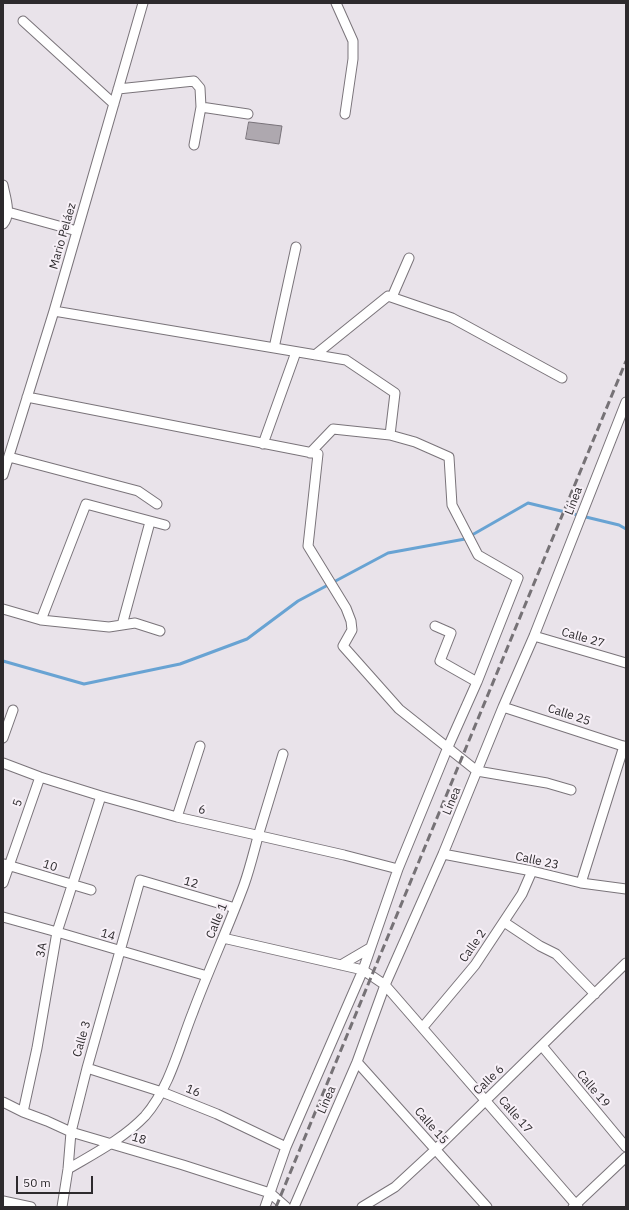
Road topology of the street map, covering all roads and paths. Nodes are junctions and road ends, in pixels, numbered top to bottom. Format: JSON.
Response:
{"nodes":[{"id":1,"x":143,"y":3,"type":"edge"},
{"id":2,"x":336,"y":3,"type":"edge"},
{"id":3,"x":23,"y":22,"type":"dead end"},
{"id":4,"x":118,"y":89,"type":"junction"},
{"id":5,"x":114,"y":104,"type":"junction"},
{"id":6,"x":201,"y":107,"type":"junction"},
{"id":7,"x":248,"y":114,"type":"dead end"},
{"id":8,"x":345,"y":114,"type":"dead end"},
{"id":9,"x":194,"y":146,"type":"dead end"},
{"id":10,"x":3,"y":185,"type":"edge"},
{"id":11,"x":8,"y":212,"type":"junction"},
{"id":12,"x":3,"y":224,"type":"edge"},
{"id":13,"x":77,"y":231,"type":"junction"},
{"id":14,"x":296,"y":246,"type":"dead end"},
{"id":15,"x":409,"y":258,"type":"dead end"},
{"id":16,"x":392,"y":297,"type":"junction"},
{"id":17,"x":54,"y":311,"type":"junction"},
{"id":18,"x":274,"y":348,"type":"junction"},
{"id":19,"x":296,"y":352,"type":"junction"},
{"id":20,"x":315,"y":355,"type":"junction"},
{"id":21,"x":562,"y":378,"type":"dead end"},
{"id":22,"x":27,"y":397,"type":"junction"},
{"id":23,"x":626,"y":402,"type":"edge"},
{"id":24,"x":390,"y":434,"type":"junction"},
{"id":25,"x":263,"y":444,"type":"junction"},
{"id":26,"x":310,"y":453,"type":"junction"},
{"id":27,"x":8,"y":457,"type":"junction"},
{"id":28,"x":3,"y":475,"type":"edge"},
{"id":29,"x":157,"y":504,"type":"dead end"},
{"id":30,"x":150,"y":522,"type":"junction"},
{"id":31,"x":165,"y":525,"type":"dead end"},
{"id":32,"x":3,"y":609,"type":"edge"},
{"id":33,"x":41,"y":620,"type":"junction"},
{"id":34,"x":122,"y":625,"type":"junction"},
{"id":35,"x":436,"y":626,"type":"dead end"},
{"id":36,"x":160,"y":631,"type":"dead end"},
{"id":37,"x":534,"y":636,"type":"junction"},
{"id":38,"x":626,"y":663,"type":"edge"},
{"id":39,"x":477,"y":682,"type":"junction"},
{"id":40,"x":503,"y":707,"type":"junction"},
{"id":41,"x":13,"y":710,"type":"dead end"},
{"id":42,"x":3,"y":738,"type":"edge"},
{"id":43,"x":200,"y":746,"type":"dead end"},
{"id":44,"x":625,"y":746,"type":"edge"},
{"id":45,"x":448,"y":747,"type":"junction"},
{"id":46,"x":283,"y":754,"type":"dead end"},
{"id":47,"x":3,"y":763,"type":"edge"},
{"id":48,"x":477,"y":771,"type":"junction"},
{"id":49,"x":40,"y":777,"type":"junction"},
{"id":50,"x":571,"y":790,"type":"dead end"},
{"id":51,"x":101,"y":796,"type":"junction"},
{"id":52,"x":177,"y":817,"type":"junction"},
{"id":53,"x":259,"y":835,"type":"junction"},
{"id":54,"x":443,"y":854,"type":"junction"},
{"id":55,"x":6,"y":864,"type":"edge"},
{"id":56,"x":398,"y":869,"type":"junction"},
{"id":57,"x":532,"y":871,"type":"junction"},
{"id":58,"x":140,"y":880,"type":"joint"},
{"id":59,"x":3,"y":883,"type":"edge"},
{"id":60,"x":581,"y":883,"type":"junction"},
{"id":61,"x":71,"y":885,"type":"junction"},
{"id":62,"x":626,"y":889,"type":"edge"},
{"id":63,"x":91,"y":890,"type":"dead end"},
{"id":64,"x":235,"y":908,"type":"junction"},
{"id":65,"x":3,"y":918,"type":"edge"},
{"id":66,"x":504,"y":922,"type":"junction"},
{"id":67,"x":57,"y":932,"type":"junction"},
{"id":68,"x":224,"y":938,"type":"junction"},
{"id":69,"x":370,"y":948,"type":"junction"},
{"id":70,"x":120,"y":951,"type":"junction"},
{"id":71,"x":626,"y":963,"type":"edge"},
{"id":72,"x":340,"y":965,"type":"junction"},
{"id":73,"x":363,"y":970,"type":"junction"},
{"id":74,"x":206,"y":976,"type":"junction"},
{"id":75,"x":385,"y":985,"type":"junction"},
{"id":76,"x":595,"y":994,"type":"junction"},
{"id":77,"x":423,"y":1027,"type":"junction"},
{"id":78,"x":542,"y":1046,"type":"junction"},
{"id":79,"x":357,"y":1062,"type":"junction"},
{"id":80,"x":87,"y":1068,"type":"junction"},
{"id":81,"x":162,"y":1092,"type":"junction"},
{"id":82,"x":486,"y":1100,"type":"junction"},
{"id":83,"x":3,"y":1102,"type":"edge"},
{"id":84,"x":23,"y":1112,"type":"junction"},
{"id":85,"x":71,"y":1132,"type":"junction"},
{"id":86,"x":112,"y":1144,"type":"junction"},
{"id":87,"x":286,"y":1147,"type":"junction"},
{"id":88,"x":626,"y":1147,"type":"edge"},
{"id":89,"x":435,"y":1150,"type":"junction"},
{"id":90,"x":626,"y":1157,"type":"edge"},
{"id":91,"x":68,"y":1169,"type":"junction"},
{"id":92,"x":270,"y":1193,"type":"junction"},
{"id":93,"x":3,"y":1201,"type":"edge"},
{"id":94,"x":576,"y":1206,"type":"edge"},
{"id":95,"x":31,"y":1207,"type":"edge"},
{"id":96,"x":62,"y":1207,"type":"edge"},
{"id":97,"x":265,"y":1207,"type":"edge"},
{"id":98,"x":286,"y":1207,"type":"edge"},
{"id":99,"x":294,"y":1207,"type":"edge"},
{"id":100,"x":362,"y":1207,"type":"edge"},
{"id":101,"x":486,"y":1207,"type":"edge"}],
"edges":[{"from":1,"to":4,"type":"street","name":"Mario Peláez"},
{"from":2,"to":8,"type":"street"},
{"from":3,"to":5,"type":"street"},
{"from":4,"to":5,"type":"street","name":"Mario Peláez"},
{"from":4,"to":6,"type":"street"},
{"from":5,"to":13,"type":"street","name":"Mario Peláez"},
{"from":6,"to":7,"type":"street"},
{"from":6,"to":9,"type":"street"},
{"from":10,"to":11,"type":"street"},
{"from":11,"to":12,"type":"street"},
{"from":11,"to":13,"type":"street"},
{"from":13,"to":17,"type":"street","name":"Mario Peláez"},
{"from":14,"to":18,"type":"street"},
{"from":15,"to":16,"type":"street"},
{"from":16,"to":20,"type":"street"},
{"from":16,"to":21,"type":"street"},
{"from":17,"to":18,"type":"street"},
{"from":17,"to":22,"type":"street","name":"Mario Peláez"},
{"from":18,"to":19,"type":"street"},
{"from":19,"to":20,"type":"street"},
{"from":19,"to":25,"type":"street"},
{"from":20,"to":24,"type":"street"},
{"from":22,"to":25,"type":"street"},
{"from":22,"to":27,"type":"street","name":"Mario Peláez"},
{"from":23,"to":37,"type":"street","name":"Línea"},
{"from":24,"to":26,"type":"street"},
{"from":24,"to":39,"type":"street","name":"Línea"},
{"from":25,"to":26,"type":"street"},
{"from":26,"to":45,"type":"street"},
{"from":27,"to":28,"type":"street","name":"Mario Peláez"},
{"from":27,"to":29,"type":"street"},
{"from":30,"to":31,"type":"street"},
{"from":30,"to":33,"type":"street"},
{"from":30,"to":34,"type":"street"},
{"from":32,"to":33,"type":"street"},
{"from":33,"to":34,"type":"street"},
{"from":34,"to":36,"type":"street"},
{"from":35,"to":39,"type":"street"},
{"from":37,"to":38,"type":"street","name":"Calle 27"},
{"from":37,"to":40,"type":"street","name":"Línea"},
{"from":39,"to":45,"type":"street","name":"Línea"},
{"from":40,"to":44,"type":"street","name":"Calle 25"},
{"from":40,"to":48,"type":"street","name":"Línea"},
{"from":41,"to":42,"type":"street"},
{"from":43,"to":52,"type":"street"},
{"from":44,"to":60,"type":"street"},
{"from":45,"to":48,"type":"street"},
{"from":45,"to":56,"type":"street","name":"Línea"},
{"from":46,"to":53,"type":"street","name":"Calle 1"},
{"from":47,"to":49,"type":"street","name":"6"},
{"from":48,"to":50,"type":"street"},
{"from":48,"to":54,"type":"street","name":"Línea"},
{"from":49,"to":51,"type":"street","name":"6"},
{"from":49,"to":55,"type":"street","name":"5"},
{"from":51,"to":52,"type":"street","name":"6"},
{"from":51,"to":61,"type":"street","name":"3A"},
{"from":52,"to":53,"type":"street","name":"6"},
{"from":53,"to":56,"type":"street","name":"6"},
{"from":53,"to":64,"type":"street","name":"Calle 1"},
{"from":54,"to":57,"type":"street","name":"Calle 23"},
{"from":54,"to":75,"type":"street","name":"Línea"},
{"from":55,"to":59,"type":"street","name":"5"},
{"from":55,"to":61,"type":"street","name":"10"},
{"from":56,"to":69,"type":"street","name":"Línea"},
{"from":57,"to":60,"type":"street","name":"Calle 23"},
{"from":57,"to":66,"type":"street","name":"Calle 2"},
{"from":58,"to":64,"type":"street","name":"12"},
{"from":58,"to":70,"type":"street","name":"Calle 3"},
{"from":60,"to":62,"type":"street","name":"Calle 23"},
{"from":61,"to":63,"type":"street","name":"10"},
{"from":61,"to":67,"type":"street","name":"3A"},
{"from":64,"to":68,"type":"street","name":"Calle 1"},
{"from":65,"to":67,"type":"street","name":"14"},
{"from":66,"to":76,"type":"street"},
{"from":66,"to":77,"type":"street","name":"Calle 2"},
{"from":67,"to":70,"type":"street","name":"14"},
{"from":67,"to":84,"type":"street","name":"3A"},
{"from":68,"to":72,"type":"street"},
{"from":68,"to":74,"type":"street","name":"Calle 1"},
{"from":69,"to":72,"type":"street"},
{"from":69,"to":73,"type":"street","name":"Línea"},
{"from":70,"to":74,"type":"street","name":"14"},
{"from":70,"to":80,"type":"street","name":"Calle 3"},
{"from":71,"to":76,"type":"street","name":"Calle 6"},
{"from":72,"to":73,"type":"street"},
{"from":73,"to":75,"type":"street"},
{"from":73,"to":87,"type":"street","name":"Línea"},
{"from":74,"to":81,"type":"street","name":"Calle 1"},
{"from":75,"to":77,"type":"street","name":"Calle 17"},
{"from":75,"to":79,"type":"street","name":"Línea"},
{"from":76,"to":78,"type":"street","name":"Calle 6"},
{"from":77,"to":82,"type":"street","name":"Calle 17"},
{"from":78,"to":82,"type":"street","name":"Calle 6"},
{"from":78,"to":88,"type":"street","name":"Calle 19"},
{"from":79,"to":89,"type":"street","name":"Calle 15"},
{"from":79,"to":99,"type":"street","name":"Línea"},
{"from":80,"to":81,"type":"street","name":"16"},
{"from":80,"to":85,"type":"street","name":"Calle 3"},
{"from":81,"to":86,"type":"street","name":"Calle 1"},
{"from":81,"to":87,"type":"street","name":"16"},
{"from":82,"to":89,"type":"street","name":"Calle 6"},
{"from":82,"to":94,"type":"street","name":"Calle 17"},
{"from":83,"to":84,"type":"street","name":"18"},
{"from":84,"to":85,"type":"street","name":"18"},
{"from":85,"to":86,"type":"street","name":"18"},
{"from":85,"to":91,"type":"street","name":"Calle 3"},
{"from":86,"to":91,"type":"street","name":"Calle 1"},
{"from":86,"to":92,"type":"street","name":"18"},
{"from":87,"to":92,"type":"street","name":"Línea"},
{"from":89,"to":100,"type":"street","name":"Calle 6"},
{"from":89,"to":101,"type":"street","name":"Calle 15"},
{"from":90,"to":94,"type":"street"},
{"from":91,"to":96,"type":"street","name":"Calle 3"},
{"from":92,"to":97,"type":"street","name":"Línea"},
{"from":92,"to":98,"type":"street"},
{"from":93,"to":95,"type":"street"}]}
